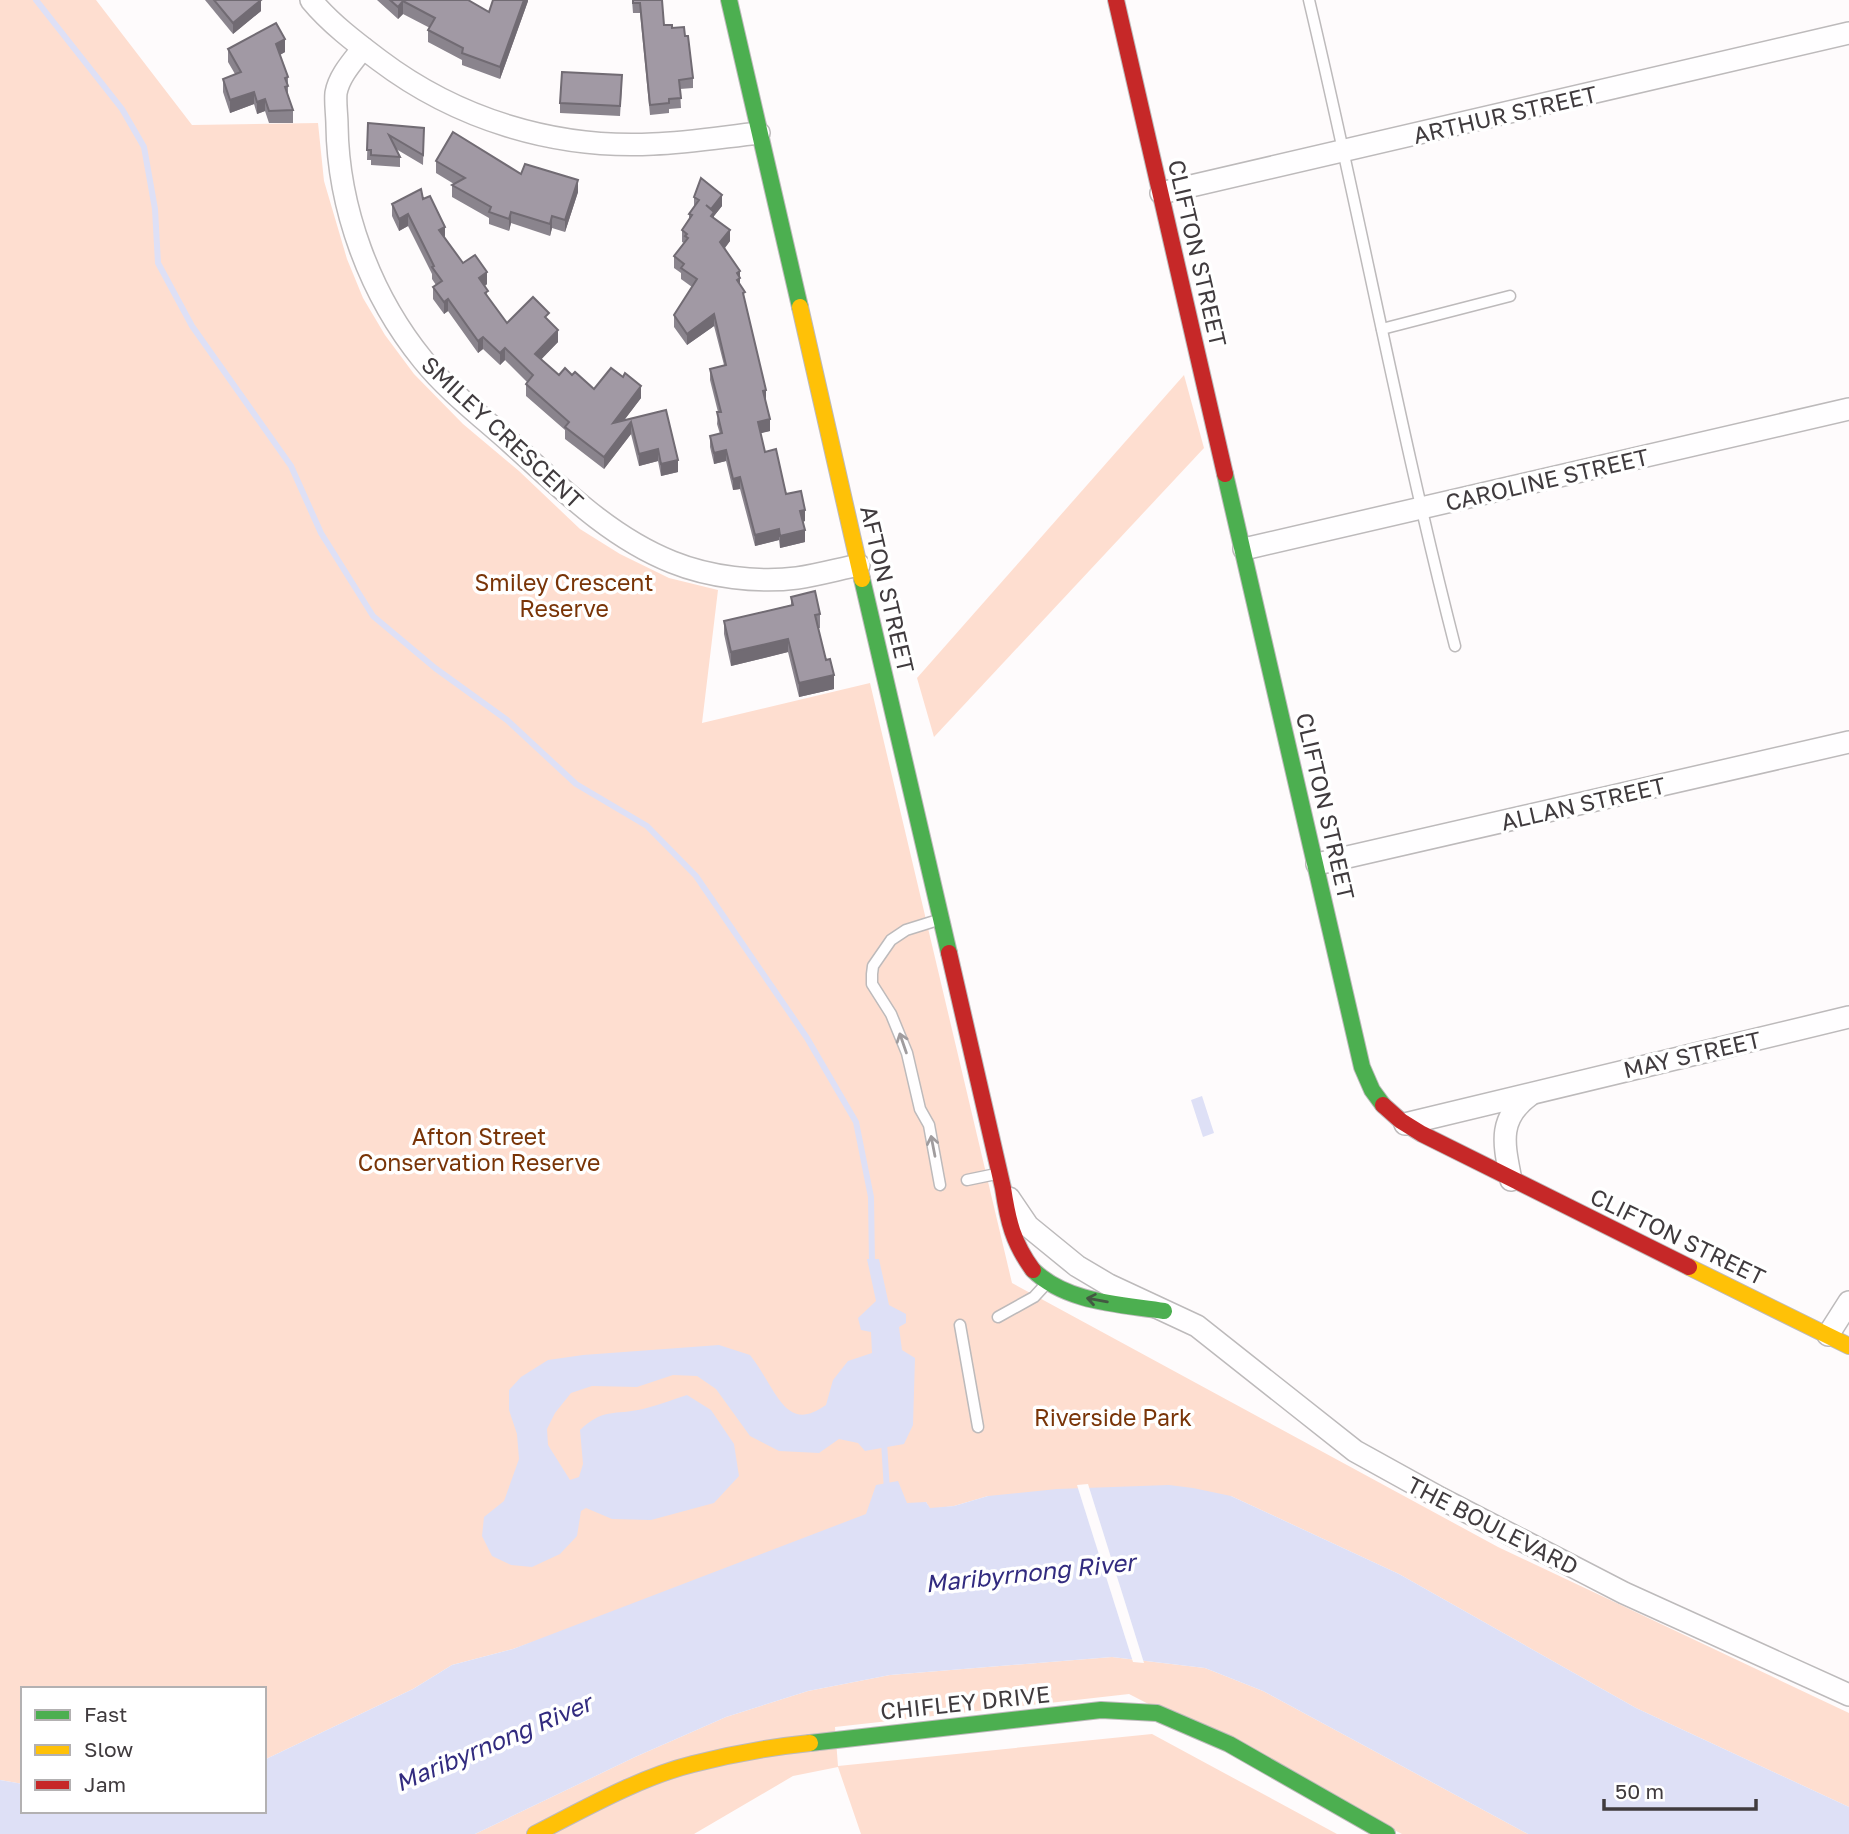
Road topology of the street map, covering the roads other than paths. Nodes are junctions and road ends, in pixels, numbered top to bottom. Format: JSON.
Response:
{"nodes":[{"id":1,"x":311,"y":0,"type":"edge"},
{"id":2,"x":729,"y":0,"type":"edge"},
{"id":3,"x":1116,"y":0,"type":"edge"},
{"id":4,"x":1309,"y":0,"type":"edge"},
{"id":5,"x":1849,"y":33,"type":"edge"},
{"id":6,"x":363,"y":48,"type":"junction"},
{"id":7,"x":759,"y":134,"type":"junction"},
{"id":8,"x":1345,"y":152,"type":"junction"},
{"id":9,"x":1161,"y":193,"type":"junction"},
{"id":10,"x":1510,"y":296,"type":"dead end"},
{"id":11,"x":1382,"y":329,"type":"junction"},
{"id":12,"x":1849,"y":409,"type":"edge"},
{"id":13,"x":1420,"y":508,"type":"junction"},
{"id":14,"x":1244,"y":549,"type":"junction"},
{"id":15,"x":859,"y":565,"type":"junction"},
{"id":16,"x":1455,"y":646,"type":"dead end"},
{"id":17,"x":1849,"y":742,"type":"edge"},
{"id":18,"x":1317,"y":864,"type":"junction"},
{"id":19,"x":940,"y":919,"type":"junction"},
{"id":20,"x":1849,"y":1017,"type":"edge"},
{"id":21,"x":1535,"y":1091,"type":"junction"},
{"id":22,"x":1405,"y":1124,"type":"junction"},
{"id":23,"x":967,"y":1180,"type":"dead end"},
{"id":24,"x":1511,"y":1180,"type":"junction"},
{"id":25,"x":1001,"y":1181,"type":"junction"},
{"id":26,"x":940,"y":1185,"type":"dead end"},
{"id":27,"x":1046,"y":1284,"type":"junction"},
{"id":28,"x":1849,"y":1302,"type":"edge"},
{"id":29,"x":1164,"y":1311,"type":"junction"},
{"id":30,"x":998,"y":1317,"type":"dead end"},
{"id":31,"x":960,"y":1325,"type":"dead end"},
{"id":32,"x":1828,"y":1335,"type":"junction"},
{"id":33,"x":1849,"y":1346,"type":"edge"},
{"id":34,"x":978,"y":1427,"type":"dead end"},
{"id":35,"x":1849,"y":1695,"type":"edge"},
{"id":36,"x":535,"y":1834,"type":"edge"},
{"id":37,"x":1387,"y":1834,"type":"edge"}],
"edges":[{"from":1,"to":6,"type":"street"},
{"from":2,"to":7,"type":"street","name":"AFTON STREET"},
{"from":3,"to":9,"type":"street","name":"CLIFTON STREET"},
{"from":4,"to":8,"type":"lane"},
{"from":5,"to":8,"type":"street","name":"ARTHUR STREET"},
{"from":6,"to":7,"type":"street"},
{"from":6,"to":15,"type":"street","name":"SMILEY CRESCENT"},
{"from":7,"to":15,"type":"street","name":"AFTON STREET"},
{"from":8,"to":9,"type":"street","name":"ARTHUR STREET"},
{"from":8,"to":11,"type":"lane"},
{"from":9,"to":14,"type":"street","name":"CLIFTON STREET"},
{"from":10,"to":11,"type":"lane"},
{"from":11,"to":13,"type":"lane"},
{"from":12,"to":13,"type":"street","name":"CAROLINE STREET"},
{"from":13,"to":14,"type":"street","name":"CAROLINE STREET"},
{"from":13,"to":16,"type":"lane"},
{"from":14,"to":18,"type":"street","name":"CLIFTON STREET"},
{"from":15,"to":19,"type":"street","name":"AFTON STREET"},
{"from":17,"to":18,"type":"street","name":"ALLAN STREET"},
{"from":18,"to":22,"type":"street","name":"CLIFTON STREET"},
{"from":19,"to":25,"type":"street","name":"AFTON STREET"},
{"from":26,"to":19,"type":"lane","one_way":true},
{"from":20,"to":21,"type":"street","name":"MAY STREET"},
{"from":21,"to":22,"type":"street","name":"MAY STREET"},
{"from":21,"to":24,"type":"street"},
{"from":22,"to":24,"type":"street","name":"CLIFTON STREET"},
{"from":23,"to":25,"type":"lane"},
{"from":24,"to":32,"type":"street","name":"CLIFTON STREET"},
{"from":25,"to":27,"type":"street","name":"THE BOULEVARD"},
{"from":25,"to":29,"type":"street","name":"THE BOULEVARD"},
{"from":29,"to":27,"type":"street","name":"THE BOULEVARD","one_way":true},
{"from":27,"to":30,"type":"lane"},
{"from":28,"to":32,"type":"street"},
{"from":29,"to":35,"type":"street","name":"THE BOULEVARD"},
{"from":31,"to":34,"type":"lane"},
{"from":32,"to":33,"type":"street","name":"CLIFTON STREET"},
{"from":36,"to":37,"type":"street","name":"CHIFLEY DRIVE"}]}
